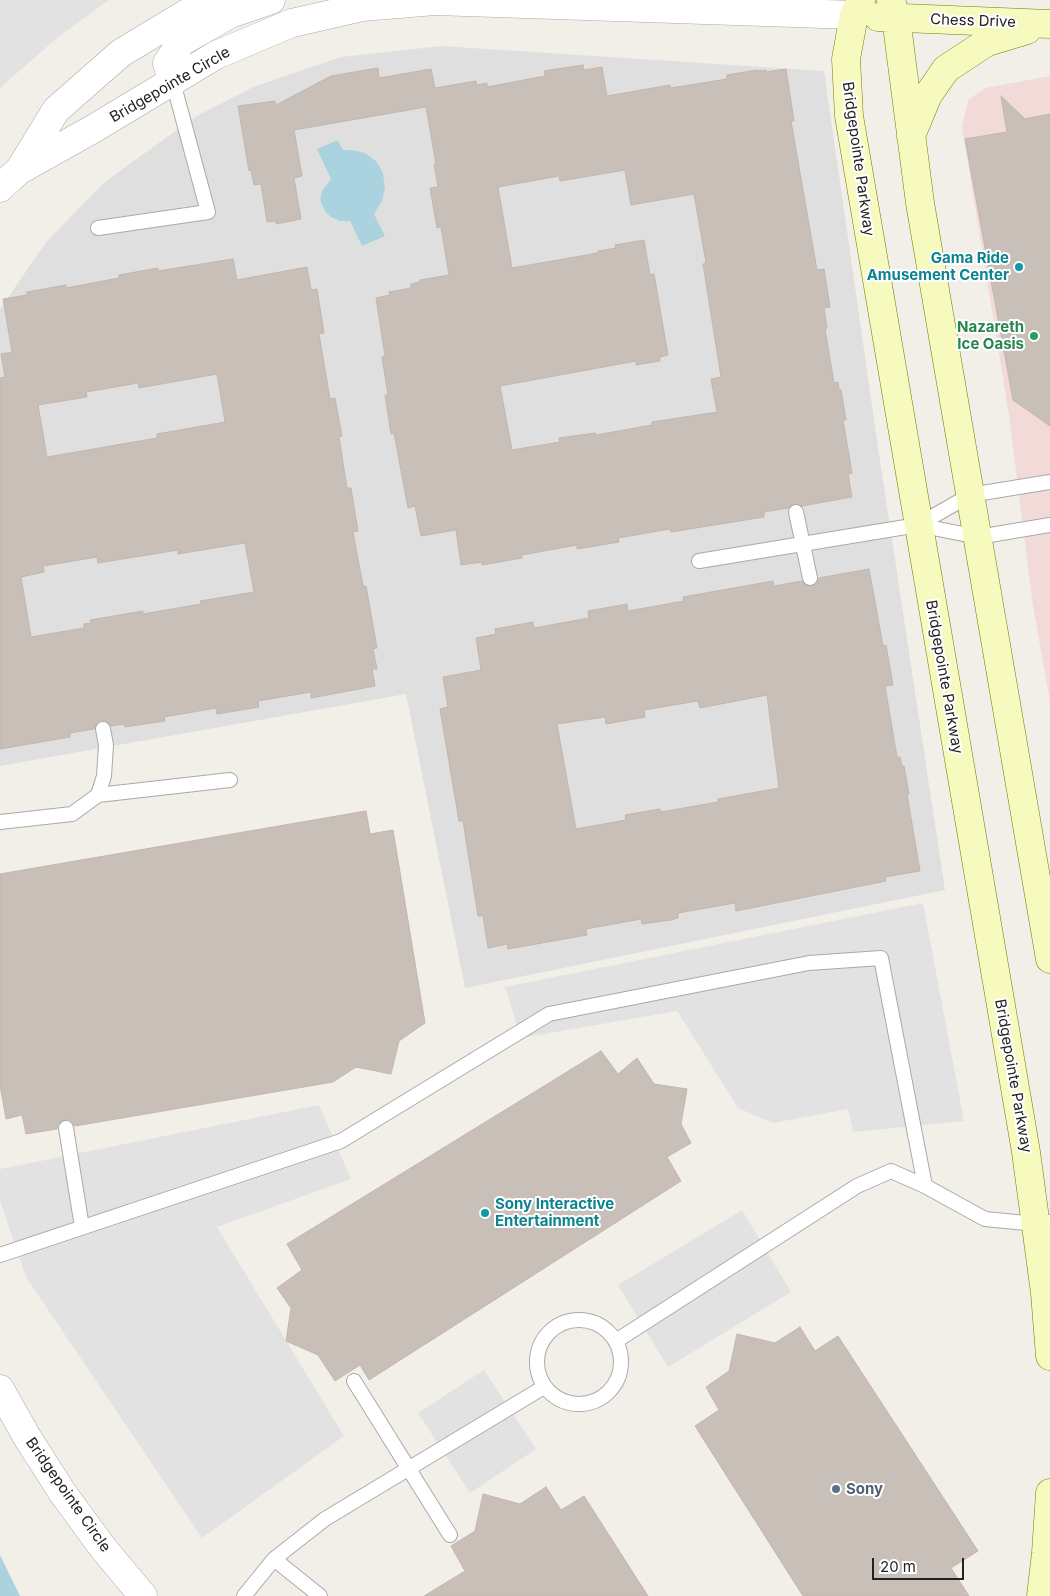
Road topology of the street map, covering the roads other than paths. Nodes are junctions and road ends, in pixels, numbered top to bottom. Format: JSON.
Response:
{"nodes":[{"id":1,"x":218,"y":0,"type":"edge"},
{"id":2,"x":271,"y":0,"type":"edge"},
{"id":3,"x":858,"y":7,"type":"edge"},
{"id":4,"x":893,"y":9,"type":"edge"},
{"id":5,"x":1049,"y":24,"type":"edge"},
{"id":6,"x":173,"y":82,"type":"junction"},
{"id":7,"x":911,"y":138,"type":"junction"},
{"id":8,"x":9,"y":179,"type":"edge"},
{"id":9,"x":98,"y":228,"type":"dead end"},
{"id":10,"x":1050,"y":482,"type":"edge"},
{"id":11,"x":970,"y":495,"type":"junction"},
{"id":12,"x":796,"y":512,"type":"dead end"},
{"id":13,"x":1050,"y":524,"type":"edge"},
{"id":14,"x":918,"y":525,"type":"junction"},
{"id":15,"x":978,"y":538,"type":"junction"},
{"id":16,"x":803,"y":544,"type":"junction"},
{"id":17,"x":700,"y":561,"type":"dead end"},
{"id":18,"x":810,"y":578,"type":"dead end"},
{"id":19,"x":103,"y":729,"type":"dead end"},
{"id":20,"x":230,"y":780,"type":"dead end"},
{"id":21,"x":98,"y":795,"type":"junction"},
{"id":22,"x":0,"y":822,"type":"edge"},
{"id":23,"x":1050,"y":959,"type":"edge"},
{"id":24,"x":66,"y":1128,"type":"dead end"},
{"id":25,"x":925,"y":1186,"type":"junction"},
{"id":26,"x":1043,"y":1223,"type":"edge"},
{"id":27,"x":82,"y":1228,"type":"junction"},
{"id":28,"x":0,"y":1255,"type":"edge"},
{"id":29,"x":616,"y":1341,"type":"junction"},
{"id":30,"x":1050,"y":1356,"type":"edge"},
{"id":31,"x":354,"y":1381,"type":"dead end"},
{"id":32,"x":544,"y":1387,"type":"junction"},
{"id":33,"x":0,"y":1389,"type":"edge"},
{"id":34,"x":409,"y":1469,"type":"junction"},
{"id":35,"x":1050,"y":1493,"type":"edge"},
{"id":36,"x":450,"y":1535,"type":"dead end"},
{"id":37,"x":274,"y":1559,"type":"junction"},
{"id":38,"x":144,"y":1596,"type":"edge"},
{"id":39,"x":244,"y":1596,"type":"edge"},
{"id":40,"x":320,"y":1596,"type":"edge"},
{"id":41,"x":1041,"y":1596,"type":"edge"}],
"edges":[{"from":1,"to":8,"type":"street","name":"Bridgepointe Circle"},
{"from":2,"to":6,"type":"street"},
{"from":3,"to":4,"type":"main road","name":"Bridgepointe Circle"},
{"from":3,"to":6,"type":"street","name":"Bridgepointe Circle"},
{"from":3,"to":14,"type":"main road","name":"Bridgepointe Parkway"},
{"from":4,"to":5,"type":"main road","name":"Chess Drive"},
{"from":4,"to":7,"type":"main road"},
{"from":5,"to":7,"type":"main road"},
{"from":6,"to":8,"type":"street","name":"Bridgepointe Circle"},
{"from":6,"to":9,"type":"lane"},
{"from":7,"to":11,"type":"main road"},
{"from":10,"to":11,"type":"lane"},
{"from":11,"to":14,"type":"lane"},
{"from":11,"to":15,"type":"main road"},
{"from":12,"to":16,"type":"lane"},
{"from":13,"to":15,"type":"lane"},
{"from":14,"to":15,"type":"lane"},
{"from":14,"to":16,"type":"lane"},
{"from":14,"to":26,"type":"main road","name":"Bridgepointe Parkway"},
{"from":15,"to":23,"type":"main road"},
{"from":16,"to":17,"type":"lane"},
{"from":16,"to":18,"type":"lane"},
{"from":19,"to":21,"type":"lane"},
{"from":20,"to":21,"type":"lane"},
{"from":21,"to":22,"type":"lane"},
{"from":24,"to":27,"type":"lane"},
{"from":25,"to":26,"type":"lane"},
{"from":25,"to":27,"type":"lane"},
{"from":25,"to":29,"type":"lane"},
{"from":26,"to":30,"type":"main road","name":"Bridgepointe Parkway"},
{"from":27,"to":28,"type":"lane"},
{"from":29,"to":32,"type":"lane"},
{"from":29,"to":32,"type":"lane"},
{"from":31,"to":34,"type":"lane"},
{"from":32,"to":34,"type":"lane"},
{"from":33,"to":38,"type":"street","name":"Bridgepointe Circle"},
{"from":34,"to":36,"type":"lane"},
{"from":34,"to":37,"type":"lane"},
{"from":35,"to":41,"type":"main road"},
{"from":37,"to":39,"type":"lane"},
{"from":37,"to":40,"type":"lane"}]}
